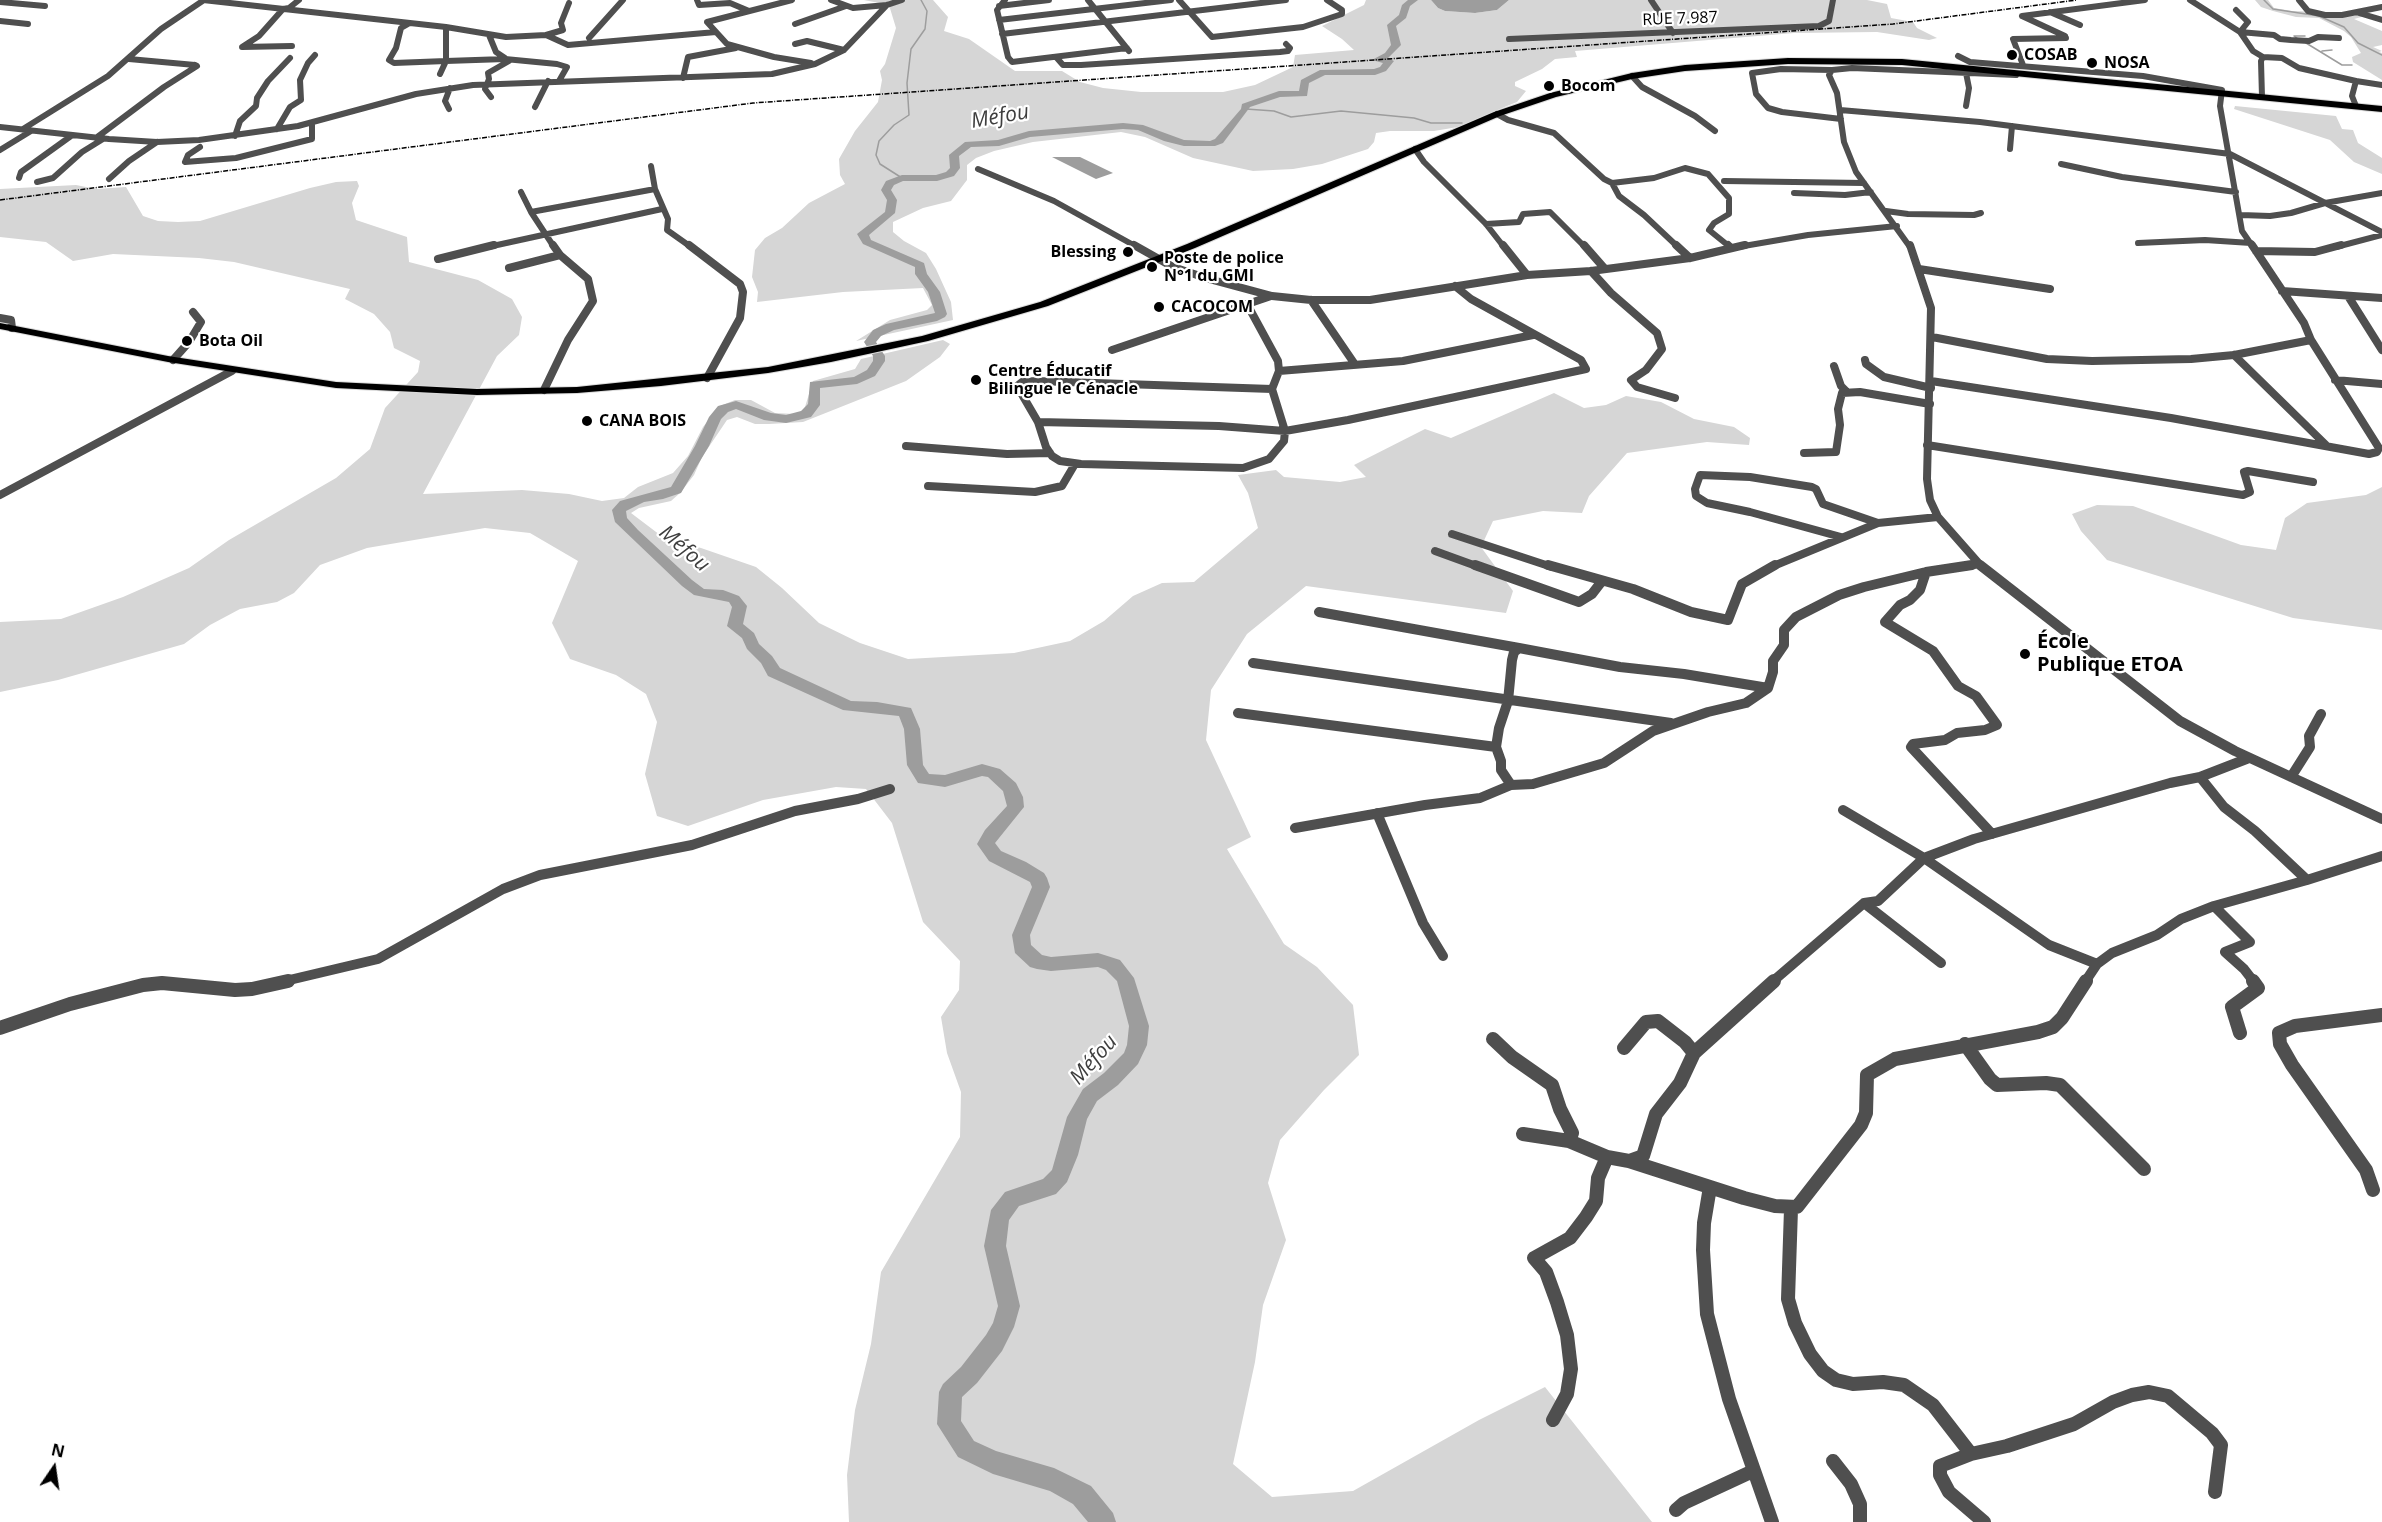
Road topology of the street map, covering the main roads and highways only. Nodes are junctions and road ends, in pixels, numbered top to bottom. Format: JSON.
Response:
{"nodes":[{"id":1,"x":2382,"y":109,"type":"edge"},
{"id":2,"x":6,"y":327,"type":"edge"}],
"edges":[{"from":1,"to":2,"type":"highway"}]}
